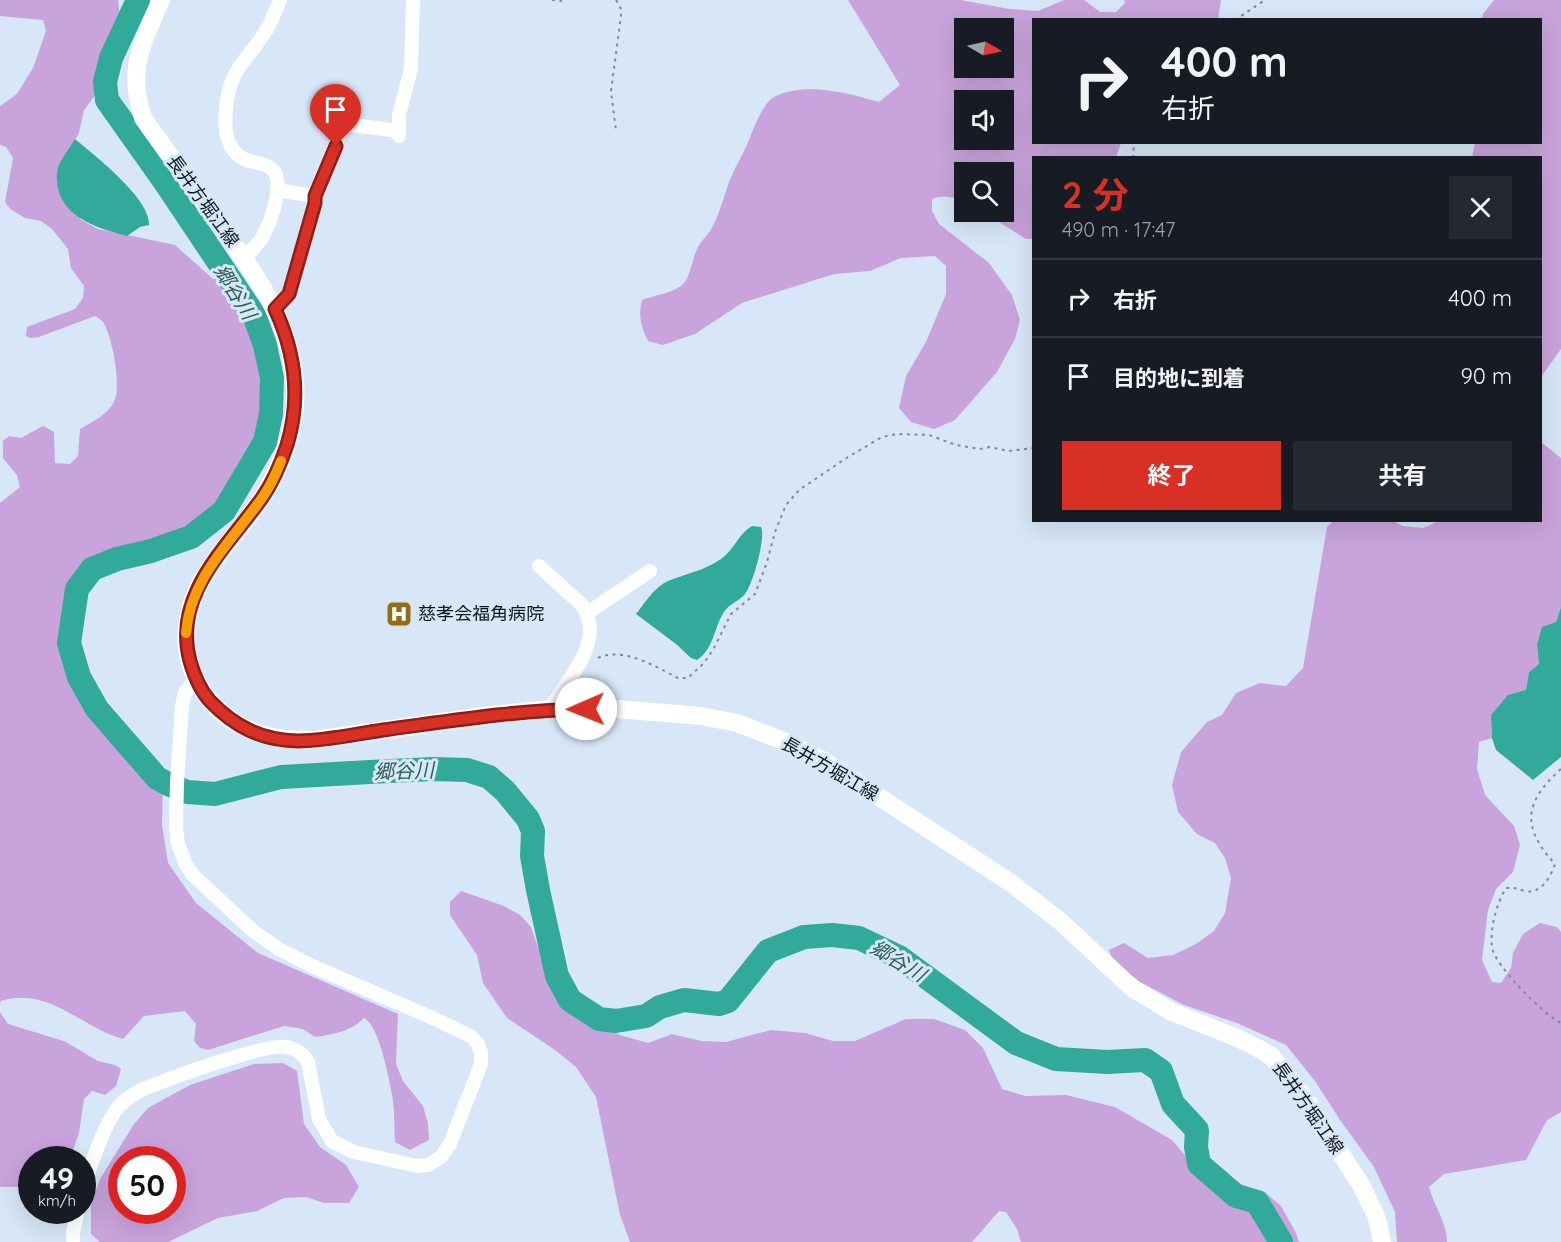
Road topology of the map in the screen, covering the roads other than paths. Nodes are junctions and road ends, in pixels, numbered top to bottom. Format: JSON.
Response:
{"nodes":[{"id":1,"x":162,"y":0,"type":"edge"},
{"id":2,"x":279,"y":0,"type":"edge"},
{"id":3,"x":413,"y":0,"type":"edge"},
{"id":4,"x":277,"y":190,"type":"junction"},
{"id":5,"x":315,"y":196,"type":"junction"},
{"id":6,"x":244,"y":258,"type":"junction"},
{"id":7,"x":275,"y":309,"type":"junction"},
{"id":8,"x":538,"y":566,"type":"dead end"},
{"id":9,"x":650,"y":570,"type":"dead end"},
{"id":10,"x":587,"y":613,"type":"junction"},
{"id":11,"x":196,"y":680,"type":"junction"},
{"id":12,"x":550,"y":709,"type":"junction"},
{"id":13,"x":96,"y":1155,"type":"edge"},
{"id":14,"x":75,"y":1224,"type":"edge"},
{"id":15,"x":74,"y":1242,"type":"edge"},
{"id":16,"x":1382,"y":1242,"type":"edge"}],
"edges":[{"from":1,"to":6,"type":"main road","name":"長井方堀江線"},
{"from":2,"to":4,"type":"street"},
{"from":3,"to":5,"type":"street"},
{"from":4,"to":5,"type":"street"},
{"from":4,"to":6,"type":"street"},
{"from":5,"to":7,"type":"street"},
{"from":6,"to":7,"type":"main road","name":"長井方堀江線"},
{"from":7,"to":11,"type":"main road","name":"長井方堀江線"},
{"from":8,"to":10,"type":"street"},
{"from":9,"to":10,"type":"street"},
{"from":10,"to":12,"type":"street"},
{"from":11,"to":12,"type":"main road","name":"長井方堀江線"},
{"from":11,"to":13,"type":"street"},
{"from":12,"to":16,"type":"main road","name":"長井方堀江線"},
{"from":14,"to":15,"type":"street"}]}
